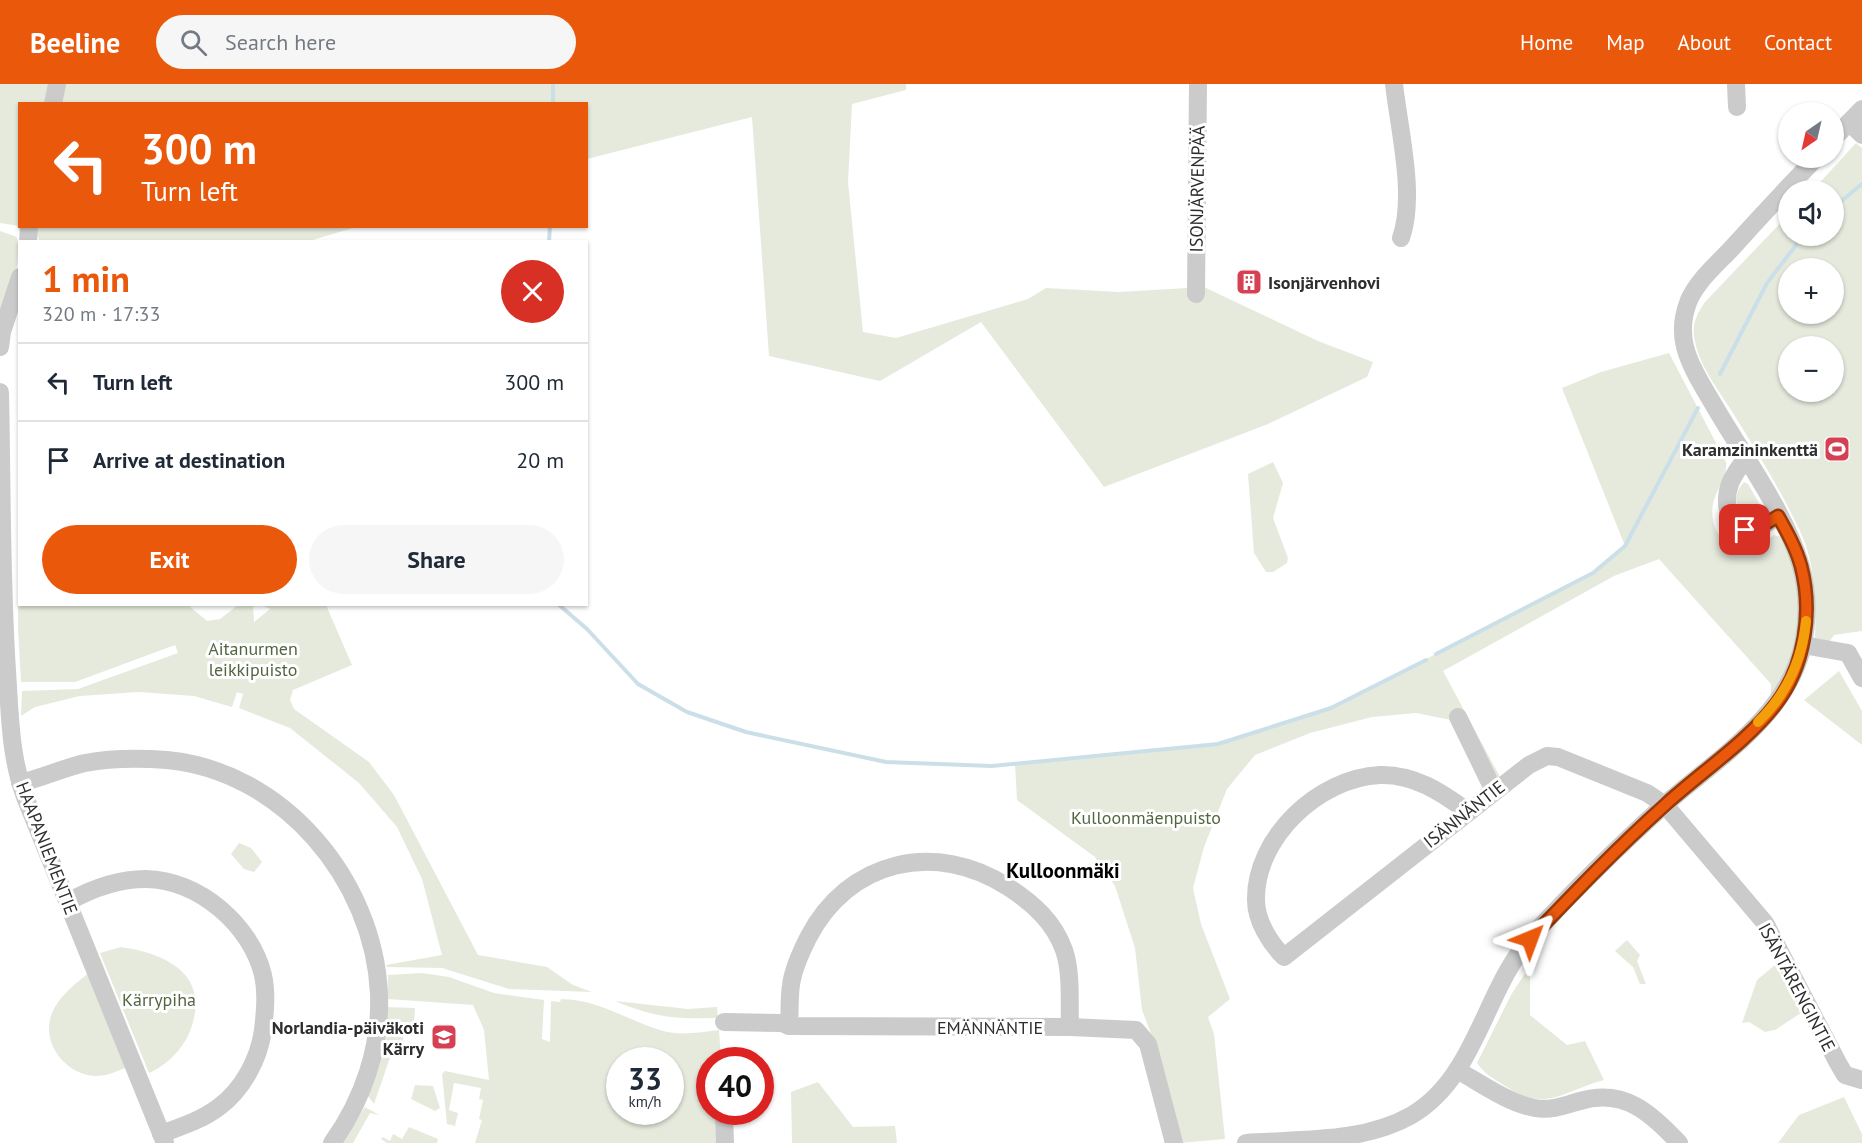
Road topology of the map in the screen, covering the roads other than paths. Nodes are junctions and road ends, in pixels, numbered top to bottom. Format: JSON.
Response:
{"nodes":[{"id":1,"x":57,"y":84,"type":"edge"},
{"id":2,"x":1198,"y":84,"type":"edge"},
{"id":3,"x":1394,"y":84,"type":"edge"},
{"id":4,"x":1736,"y":84,"type":"edge"},
{"id":5,"x":53,"y":102,"type":"edge"},
{"id":6,"x":1737,"y":107,"type":"dead end"},
{"id":7,"x":1858,"y":122,"type":"edge"},
{"id":8,"x":1844,"y":132,"type":"edge"},
{"id":9,"x":1807,"y":168,"type":"edge"},
{"id":10,"x":1401,"y":238,"type":"dead end"},
{"id":11,"x":18,"y":286,"type":"edge"},
{"id":12,"x":1196,"y":294,"type":"dead end"},
{"id":13,"x":7,"y":338,"type":"edge"},
{"id":14,"x":0,"y":392,"type":"edge"},
{"id":15,"x":1745,"y":459,"type":"junction"},
{"id":16,"x":1778,"y":516,"type":"junction"},
{"id":17,"x":1803,"y":645,"type":"junction"},
{"id":18,"x":1862,"y":678,"type":"edge"},
{"id":19,"x":1458,"y":717,"type":"dead end"},
{"id":20,"x":20,"y":783,"type":"junction"},
{"id":21,"x":1494,"y":791,"type":"junction"},
{"id":22,"x":1665,"y":805,"type":"junction"},
{"id":23,"x":1467,"y":811,"type":"junction"},
{"id":24,"x":68,"y":902,"type":"junction"},
{"id":25,"x":724,"y":1022,"type":"dead end"},
{"id":26,"x":789,"y":1026,"type":"junction"},
{"id":27,"x":1070,"y":1027,"type":"junction"},
{"id":28,"x":1457,"y":1070,"type":"junction"},
{"id":29,"x":1862,"y":1080,"type":"edge"},
{"id":30,"x":724,"y":1125,"type":"edge"},
{"id":31,"x":163,"y":1138,"type":"edge"},
{"id":32,"x":332,"y":1143,"type":"edge"},
{"id":33,"x":725,"y":1143,"type":"edge"},
{"id":34,"x":1174,"y":1143,"type":"edge"},
{"id":35,"x":1246,"y":1143,"type":"edge"},
{"id":36,"x":1679,"y":1143,"type":"edge"}],
"edges":[{"from":1,"to":5,"type":"street"},
{"from":2,"to":12,"type":"street","name":"ISONJÄRVENPÄÄ"},
{"from":3,"to":10,"type":"street"},
{"from":4,"to":6,"type":"street"},
{"from":7,"to":8,"type":"street"},
{"from":9,"to":15,"type":"street"},
{"from":11,"to":13,"type":"street"},
{"from":14,"to":20,"type":"street","name":"HAAPANIEMENTIE"},
{"from":15,"to":16,"type":"street"},
{"from":15,"to":16,"type":"street"},
{"from":16,"to":17,"type":"street"},
{"from":17,"to":18,"type":"street"},
{"from":17,"to":22,"type":"street"},
{"from":19,"to":21,"type":"street"},
{"from":20,"to":24,"type":"street","name":"HAAPANIEMENTIE"},
{"from":20,"to":32,"type":"street"},
{"from":21,"to":22,"type":"street","name":"ISÄNNÄNTIE"},
{"from":21,"to":23,"type":"street","name":"ISÄNNÄNTIE"},
{"from":22,"to":28,"type":"street"},
{"from":22,"to":29,"type":"street","name":"ISÄNTÄRENGINTIE"},
{"from":23,"to":23,"type":"street","name":"ISÄNNÄNTIE"},
{"from":24,"to":31,"type":"street","name":"HAAPANIEMENTIE"},
{"from":24,"to":31,"type":"street"},
{"from":25,"to":26,"type":"street","name":"EMÄNNÄNTIE"},
{"from":26,"to":27,"type":"street","name":"EMÄNNÄNTIE"},
{"from":26,"to":27,"type":"street"},
{"from":27,"to":34,"type":"street","name":"EMÄNNÄNTIE"},
{"from":28,"to":35,"type":"street"},
{"from":28,"to":36,"type":"street"},
{"from":30,"to":33,"type":"street"}]}
